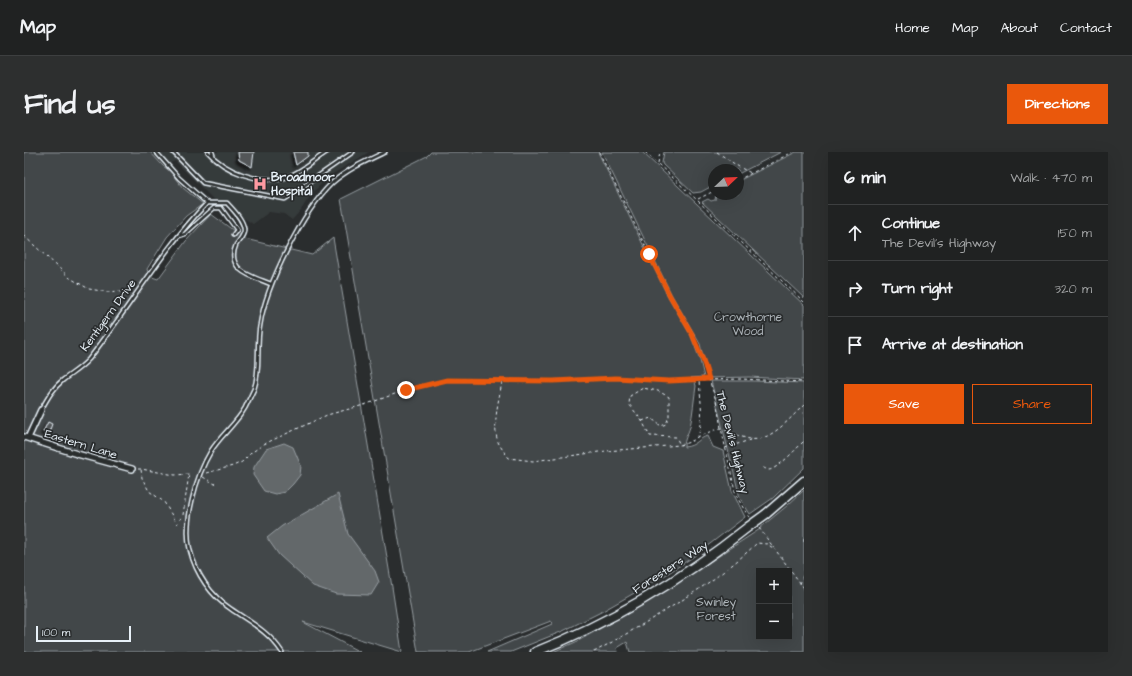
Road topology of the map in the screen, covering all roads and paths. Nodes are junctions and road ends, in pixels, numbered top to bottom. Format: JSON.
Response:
{"nodes":[{"id":1,"x":156,"y":152,"type":"edge"},
{"id":2,"x":173,"y":152,"type":"edge"},
{"id":3,"x":208,"y":152,"type":"edge"},
{"id":4,"x":212,"y":152,"type":"edge"},
{"id":5,"x":327,"y":152,"type":"edge"},
{"id":6,"x":353,"y":152,"type":"edge"},
{"id":7,"x":384,"y":152,"type":"edge"},
{"id":8,"x":599,"y":152,"type":"edge"},
{"id":9,"x":645,"y":152,"type":"edge"},
{"id":10,"x":660,"y":152,"type":"edge"},
{"id":11,"x":717,"y":152,"type":"edge"},
{"id":12,"x":793,"y":152,"type":"edge"},
{"id":13,"x":214,"y":158,"type":"junction"},
{"id":14,"x":657,"y":163,"type":"junction"},
{"id":15,"x":752,"y":173,"type":"junction"},
{"id":16,"x":744,"y":177,"type":"edge"},
{"id":17,"x":708,"y":194,"type":"edge"},
{"id":18,"x":697,"y":200,"type":"junction"},
{"id":19,"x":207,"y":203,"type":"junction"},
{"id":20,"x":233,"y":235,"type":"dead end"},
{"id":21,"x":24,"y":236,"type":"edge"},
{"id":22,"x":179,"y":236,"type":"junction"},
{"id":23,"x":272,"y":284,"type":"junction"},
{"id":24,"x":133,"y":299,"type":"junction"},
{"id":25,"x":804,"y":302,"type":"edge"},
{"id":26,"x":709,"y":379,"type":"junction"},
{"id":27,"x":699,"y":380,"type":"junction"},
{"id":28,"x":502,"y":381,"type":"junction"},
{"id":29,"x":804,"y":382,"type":"edge"},
{"id":30,"x":804,"y":405,"type":"edge"},
{"id":31,"x":41,"y":410,"type":"joint"},
{"id":32,"x":642,"y":421,"type":"junction"},
{"id":33,"x":721,"y":428,"type":"junction"},
{"id":34,"x":26,"y":437,"type":"edge"},
{"id":35,"x":696,"y":437,"type":"junction"},
{"id":36,"x":751,"y":439,"type":"junction"},
{"id":37,"x":804,"y":441,"type":"edge"},
{"id":38,"x":680,"y":445,"type":"junction"},
{"id":39,"x":725,"y":448,"type":"junction"},
{"id":40,"x":762,"y":468,"type":"dead end"},
{"id":41,"x":132,"y":469,"type":"dead end"},
{"id":42,"x":142,"y":469,"type":"joint"},
{"id":43,"x":206,"y":473,"type":"dead end"},
{"id":44,"x":200,"y":474,"type":"junction"},
{"id":45,"x":804,"y":481,"type":"edge"},
{"id":46,"x":215,"y":484,"type":"dead end"},
{"id":47,"x":750,"y":517,"type":"dead end"},
{"id":48,"x":758,"y":527,"type":"dead end"},
{"id":49,"x":804,"y":539,"type":"edge"},
{"id":50,"x":804,"y":545,"type":"edge"},
{"id":51,"x":776,"y":550,"type":"junction"},
{"id":52,"x":804,"y":573,"type":"edge"},
{"id":53,"x":800,"y":584,"type":"junction"},
{"id":54,"x":804,"y":588,"type":"edge"},
{"id":55,"x":282,"y":652,"type":"edge"},
{"id":56,"x":535,"y":652,"type":"edge"},
{"id":57,"x":594,"y":652,"type":"edge"}],
"edges":[{"from":1,"to":19,"type":"lane"},
{"from":2,"to":6,"type":"lane"},
{"from":3,"to":13,"type":"lane"},
{"from":4,"to":13,"type":"lane"},
{"from":5,"to":13,"type":"lane"},
{"from":7,"to":23,"type":"lane"},
{"from":8,"to":26,"type":"path","name":"The Devil's Highway"},
{"from":9,"to":14,"type":"path"},
{"from":10,"to":14,"type":"path"},
{"from":11,"to":15,"type":"path"},
{"from":12,"to":15,"type":"path"},
{"from":14,"to":18,"type":"path"},
{"from":15,"to":16,"type":"path"},
{"from":17,"to":18,"type":"path"},
{"from":18,"to":25,"type":"path"},
{"from":19,"to":22,"type":"lane","name":"Kentigern Drive"},
{"from":19,"to":23,"type":"lane"},
{"from":20,"to":22,"type":"lane"},
{"from":21,"to":24,"type":"path"},
{"from":22,"to":24,"type":"lane","name":"Kentigern Drive"},
{"from":23,"to":44,"type":"lane"},
{"from":24,"to":31,"type":"lane","name":"Kentigern Drive"},
{"from":26,"to":27,"type":"path"},
{"from":26,"to":29,"type":"path"},
{"from":26,"to":33,"type":"path","name":"The Devil's Highway"},
{"from":27,"to":28,"type":"path"},
{"from":27,"to":35,"type":"path"},
{"from":28,"to":38,"type":"path"},
{"from":28,"to":43,"type":"path"},
{"from":30,"to":36,"type":"path"},
{"from":31,"to":34,"type":"street","name":"Kentigern Drive"},
{"from":32,"to":32,"type":"path"},
{"from":32,"to":38,"type":"path"},
{"from":33,"to":35,"type":"path"},
{"from":33,"to":36,"type":"path"},
{"from":33,"to":39,"type":"path","name":"The Devil's Highway"},
{"from":34,"to":41,"type":"street","name":"Eastern Lane"},
{"from":35,"to":38,"type":"path"},
{"from":36,"to":39,"type":"path"},
{"from":37,"to":40,"type":"path"},
{"from":39,"to":47,"type":"path","name":"The Devil's Highway"},
{"from":42,"to":42,"type":"path"},
{"from":44,"to":46,"type":"path"},
{"from":44,"to":55,"type":"lane"},
{"from":45,"to":56,"type":"main road","name":"Foresters Way","bridge":true},
{"from":48,"to":51,"type":"path"},
{"from":49,"to":50,"type":"path"},
{"from":51,"to":53,"type":"path"},
{"from":51,"to":57,"type":"path"},
{"from":52,"to":53,"type":"path"},
{"from":53,"to":54,"type":"path"}]}
